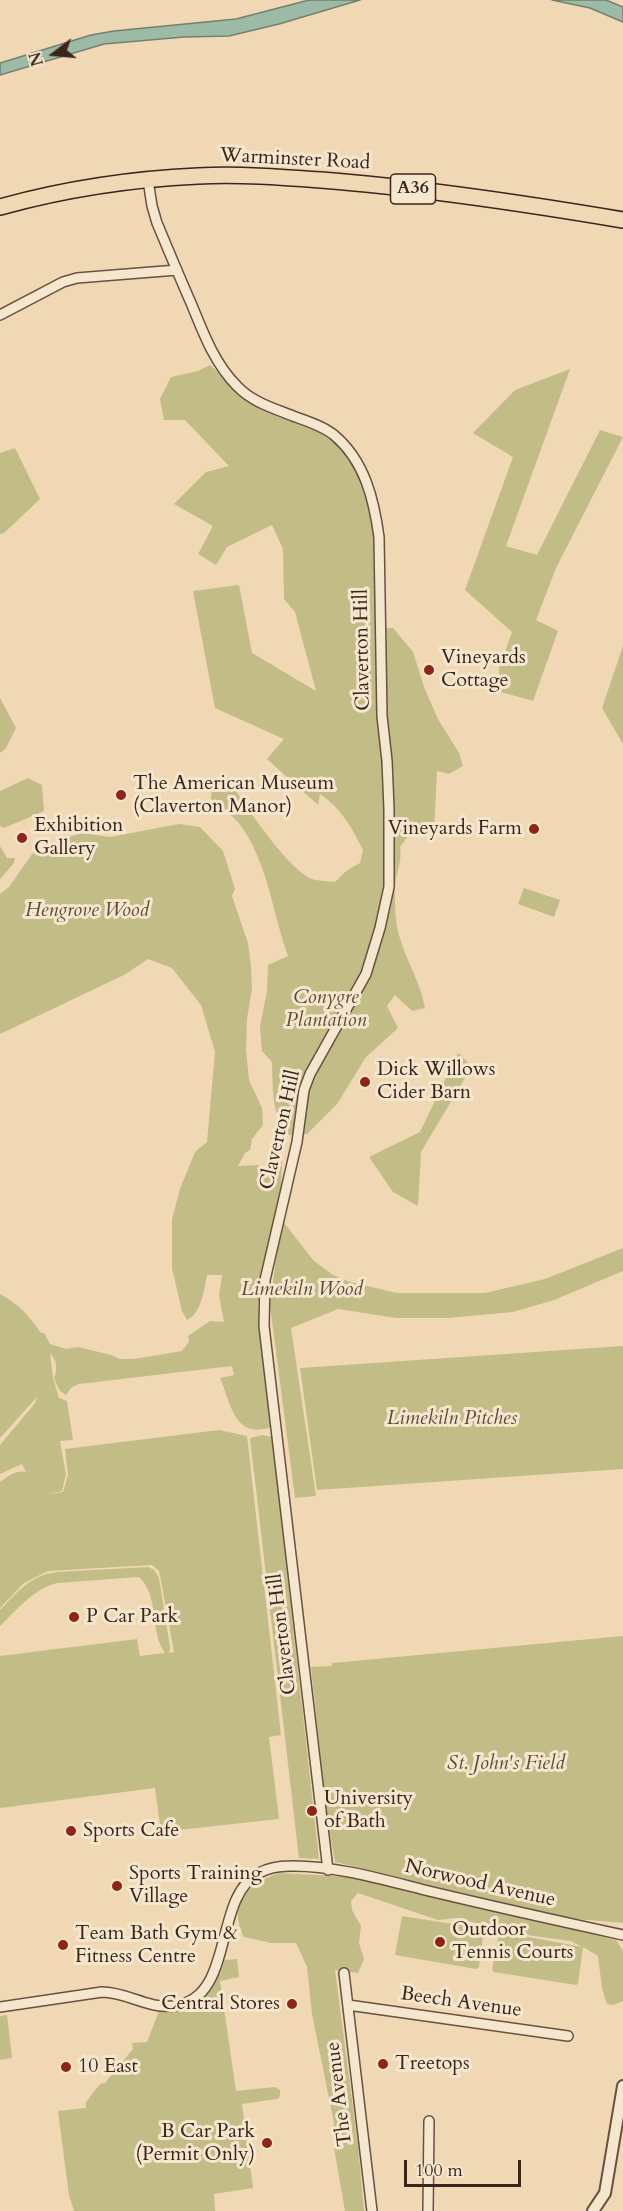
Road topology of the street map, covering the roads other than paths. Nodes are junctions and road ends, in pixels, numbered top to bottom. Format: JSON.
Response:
{"nodes":[{"id":1,"x":148,"y":180,"type":"junction"},
{"id":2,"x":0,"y":207,"type":"edge"},
{"id":3,"x":623,"y":220,"type":"edge"},
{"id":4,"x":177,"y":270,"type":"junction"},
{"id":5,"x":0,"y":315,"type":"edge"},
{"id":6,"x":328,"y":1870,"type":"junction"},
{"id":7,"x":623,"y":1935,"type":"edge"},
{"id":8,"x":344,"y":1973,"type":"dead end"},
{"id":9,"x":348,"y":2005,"type":"junction"},
{"id":10,"x":0,"y":2007,"type":"edge"},
{"id":11,"x":568,"y":2036,"type":"dead end"},
{"id":12,"x":623,"y":2086,"type":"edge"},
{"id":13,"x":429,"y":2121,"type":"dead end"},
{"id":14,"x":604,"y":2205,"type":"edge"},
{"id":15,"x":372,"y":2211,"type":"edge"},
{"id":16,"x":428,"y":2211,"type":"edge"},
{"id":17,"x":593,"y":2211,"type":"edge"}],
"edges":[{"from":1,"to":2,"type":"highway","name":"Warminster Road","number":"A36"},
{"from":1,"to":3,"type":"highway","name":"Warminster Road","number":"A36"},
{"from":1,"to":4,"type":"street","name":"Claverton Hill"},
{"from":4,"to":5,"type":"street"},
{"from":4,"to":6,"type":"street","name":"Claverton Hill"},
{"from":6,"to":7,"type":"street","name":"Norwood Avenue"},
{"from":6,"to":10,"type":"street","name":"Norwood Avenue"},
{"from":8,"to":9,"type":"street","name":"The Avenue"},
{"from":9,"to":11,"type":"street","name":"Beech Avenue"},
{"from":9,"to":15,"type":"street","name":"The Avenue"},
{"from":12,"to":14,"type":"street"},
{"from":13,"to":16,"type":"street"},
{"from":14,"to":17,"type":"street"}]}
